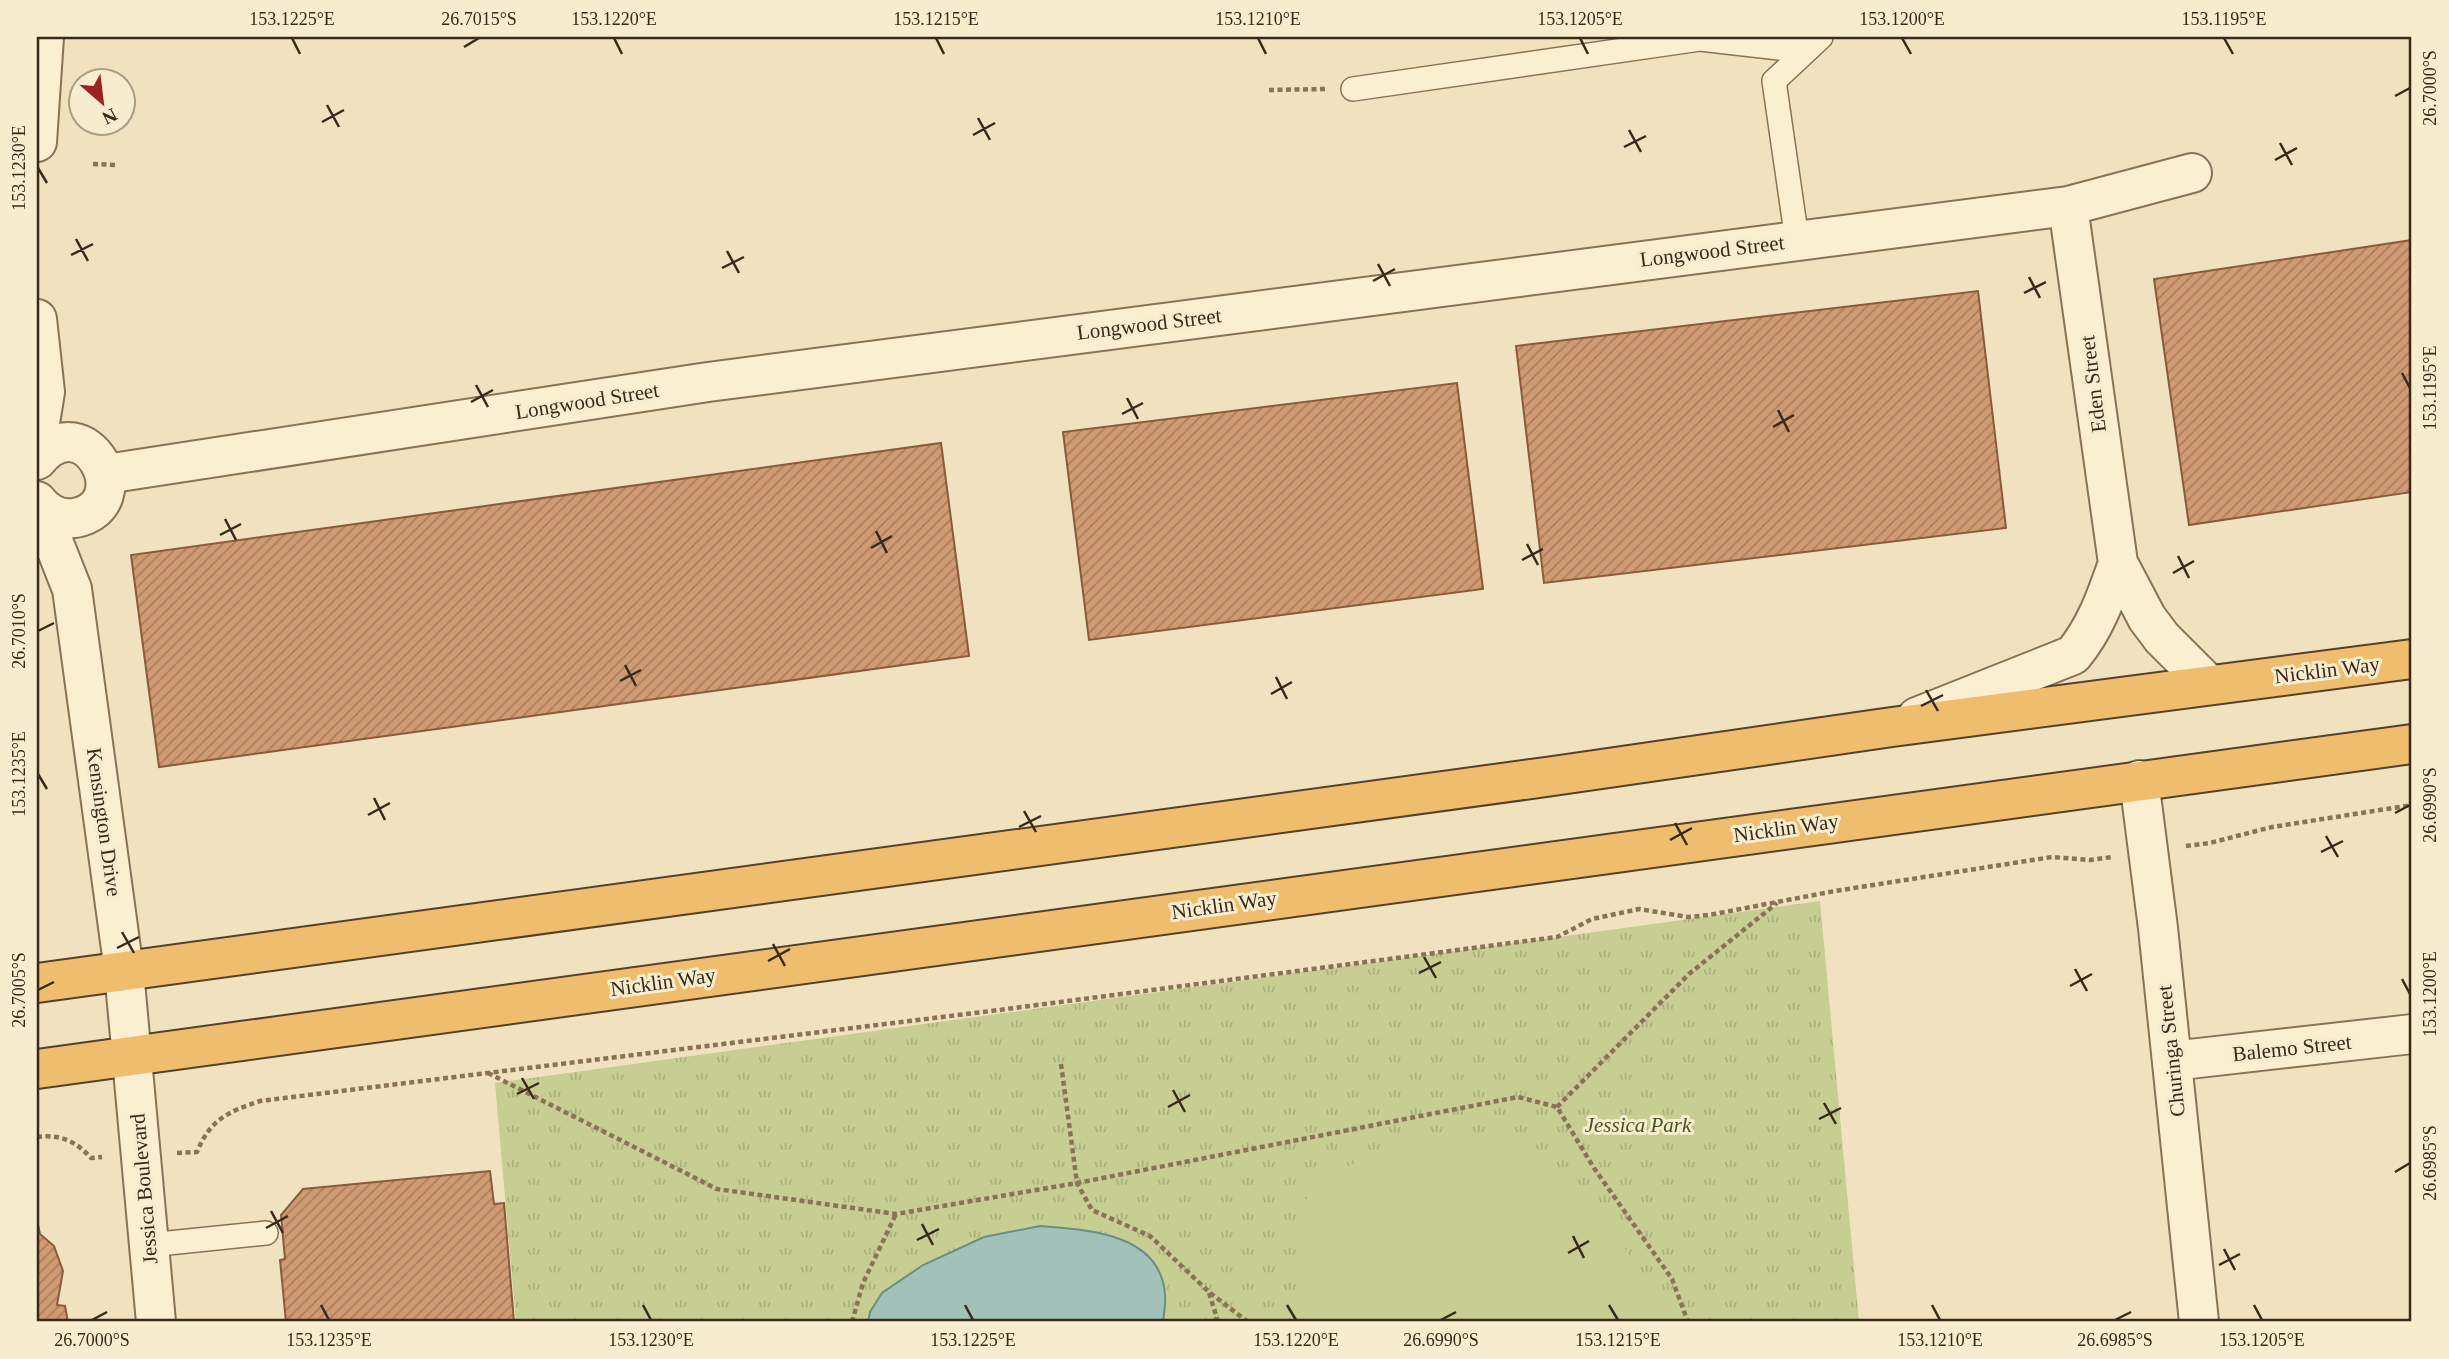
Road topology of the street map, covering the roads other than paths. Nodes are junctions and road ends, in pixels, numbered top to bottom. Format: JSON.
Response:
{"nodes":[{"id":1,"x":44,"y":37,"type":"edge"},
{"id":2,"x":1813,"y":44,"type":"edge"},
{"id":3,"x":1353,"y":89,"type":"road end"},
{"id":4,"x":37,"y":142,"type":"edge"},
{"id":5,"x":2192,"y":173,"type":"dead end"},
{"id":6,"x":2068,"y":206,"type":"junction"},
{"id":7,"x":1797,"y":240,"type":"junction"},
{"id":8,"x":37,"y":320,"type":"edge"},
{"id":9,"x":55,"y":442,"type":"edge"},
{"id":10,"x":37,"y":460,"type":"edge"},
{"id":11,"x":106,"y":474,"type":"junction"},
{"id":12,"x":37,"y":502,"type":"edge"},
{"id":13,"x":89,"y":512,"type":"junction"},
{"id":14,"x":2118,"y":563,"type":"junction"},
{"id":15,"x":72,"y":589,"type":"junction"},
{"id":16,"x":2412,"y":659,"type":"edge"},
{"id":17,"x":2208,"y":684,"type":"junction"},
{"id":18,"x":1892,"y":727,"type":"junction"},
{"id":19,"x":2412,"y":744,"type":"edge"},
{"id":20,"x":2139,"y":780,"type":"junction"},
{"id":21,"x":124,"y":971,"type":"junction"},
{"id":22,"x":37,"y":983,"type":"edge"},
{"id":23,"x":2412,"y":1034,"type":"edge"},
{"id":24,"x":131,"y":1056,"type":"junction"},
{"id":25,"x":2172,"y":1061,"type":"junction"},
{"id":26,"x":37,"y":1069,"type":"edge"},
{"id":27,"x":266,"y":1233,"type":"dead end"},
{"id":28,"x":149,"y":1245,"type":"junction"},
{"id":29,"x":156,"y":1322,"type":"edge"},
{"id":30,"x":2199,"y":1322,"type":"edge"}],
"edges":[{"from":1,"to":4,"type":"street"},
{"from":2,"to":3,"type":"lane"},
{"from":2,"to":7,"type":"lane"},
{"from":5,"to":6,"type":"street","name":"Longwood Street"},
{"from":6,"to":7,"type":"street","name":"Longwood Street"},
{"from":6,"to":14,"type":"street","name":"Eden Street"},
{"from":7,"to":11,"type":"street","name":"Longwood Street"},
{"from":8,"to":9,"type":"street"},
{"from":9,"to":10,"type":"street"},
{"from":9,"to":11,"type":"street"},
{"from":11,"to":13,"type":"street","name":"Kensington Drive"},
{"from":12,"to":13,"type":"street"},
{"from":12,"to":15,"type":"street","name":"Kensington Drive"},
{"from":13,"to":15,"type":"street","name":"Kensington Drive"},
{"from":14,"to":17,"type":"street","name":"Eden Street"},
{"from":14,"to":18,"type":"street","name":"Eden Street"},
{"from":15,"to":21,"type":"street","name":"Kensington Drive"},
{"from":16,"to":17,"type":"highway","name":"Nicklin Way"},
{"from":17,"to":18,"type":"highway","name":"Nicklin Way"},
{"from":18,"to":21,"type":"highway","name":"Nicklin Way"},
{"from":19,"to":20,"type":"highway","name":"Nicklin Way"},
{"from":20,"to":24,"type":"highway","name":"Nicklin Way"},
{"from":20,"to":25,"type":"street","name":"Churinga Street"},
{"from":21,"to":22,"type":"highway","name":"Nicklin Way"},
{"from":21,"to":24,"type":"street","name":"Kensington Drive"},
{"from":23,"to":25,"type":"street","name":"Balemo Street"},
{"from":24,"to":26,"type":"highway","name":"Nicklin Way"},
{"from":24,"to":28,"type":"street","name":"Jessica Boulevard"},
{"from":25,"to":30,"type":"street","name":"Churinga Street"},
{"from":27,"to":28,"type":"lane"},
{"from":28,"to":29,"type":"street","name":"Jessica Boulevard"}]}
